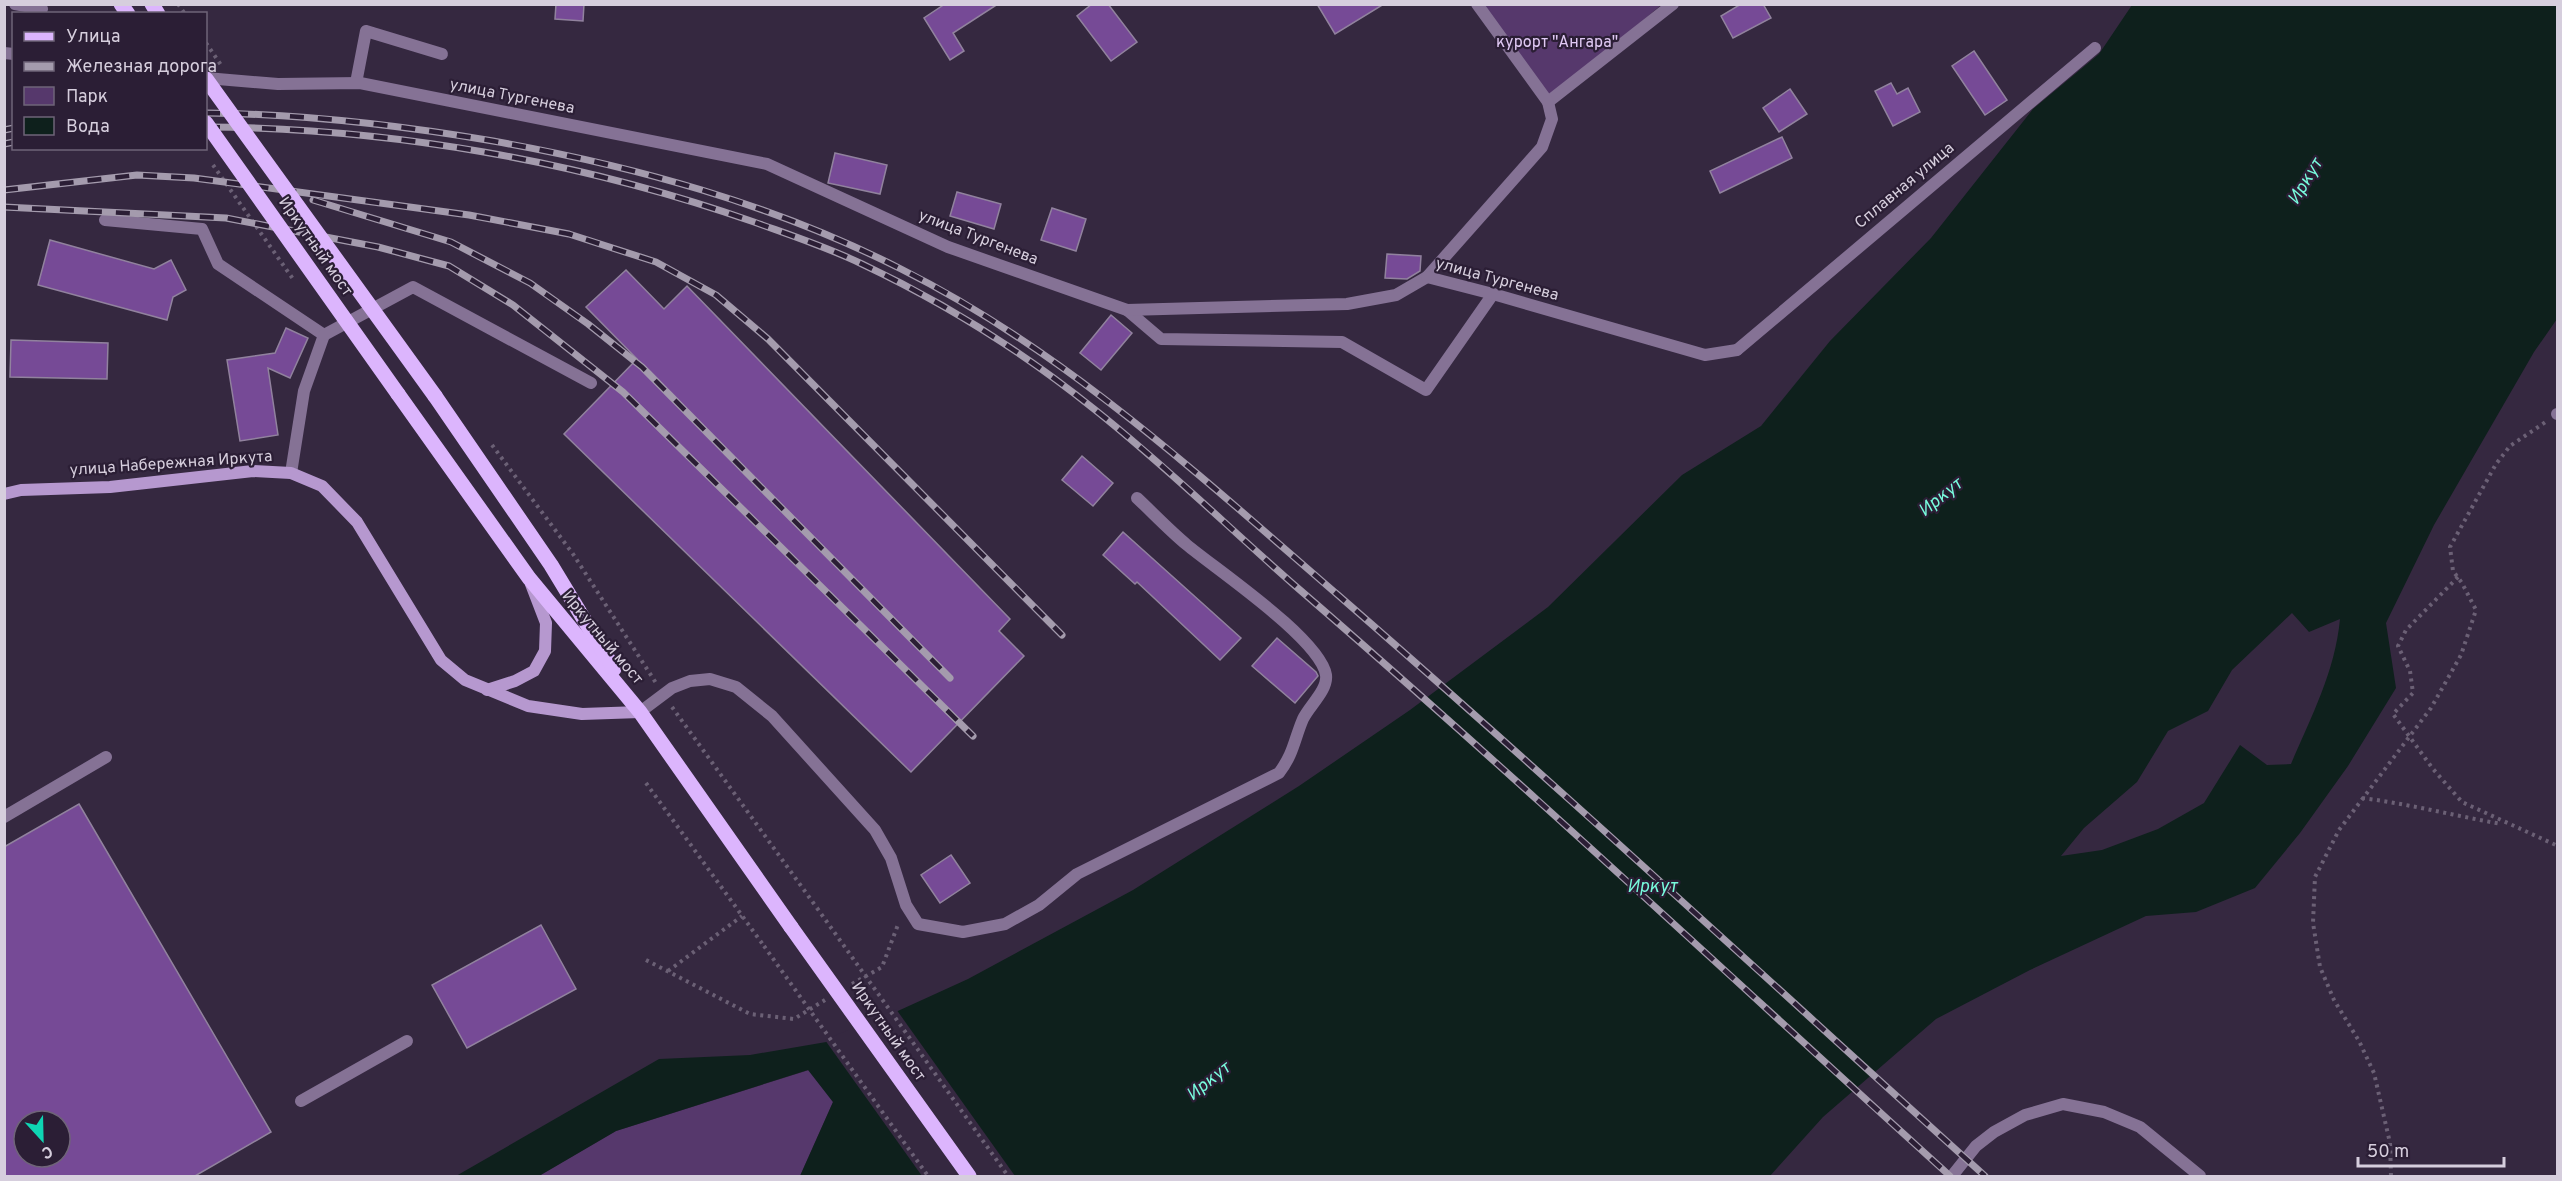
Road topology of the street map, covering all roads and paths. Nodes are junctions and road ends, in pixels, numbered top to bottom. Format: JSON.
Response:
{"nodes":[{"id":1,"x":15,"y":4,"type":"edge"},
{"id":2,"x":1477,"y":4,"type":"edge"},
{"id":3,"x":1673,"y":4,"type":"edge"},
{"id":4,"x":42,"y":9,"type":"dead end"},
{"id":5,"x":2095,"y":48,"type":"dead end"},
{"id":6,"x":442,"y":54,"type":"dead end"},
{"id":7,"x":207,"y":79,"type":"edge"},
{"id":8,"x":207,"y":80,"type":"edge"},
{"id":9,"x":356,"y":83,"type":"junction"},
{"id":10,"x":1548,"y":102,"type":"junction"},
{"id":11,"x":207,"y":124,"type":"edge"},
{"id":12,"x":105,"y":220,"type":"dead end"},
{"id":13,"x":1427,"y":277,"type":"junction"},
{"id":14,"x":1493,"y":294,"type":"junction"},
{"id":15,"x":1127,"y":310,"type":"junction"},
{"id":16,"x":324,"y":335,"type":"junction"},
{"id":17,"x":1737,"y":350,"type":"joint"},
{"id":18,"x":591,"y":383,"type":"dead end"},
{"id":19,"x":2557,"y":414,"type":"edge"},
{"id":20,"x":491,"y":444,"type":"dead end"},
{"id":21,"x":291,"y":473,"type":"junction"},
{"id":22,"x":4,"y":494,"type":"edge"},
{"id":23,"x":1137,"y":498,"type":"dead end"},
{"id":24,"x":2458,"y":577,"type":"junction"},
{"id":25,"x":529,"y":578,"type":"junction"},
{"id":26,"x":488,"y":690,"type":"junction"},
{"id":27,"x":663,"y":694,"type":"junction"},
{"id":28,"x":640,"y":712,"type":"junction"},
{"id":29,"x":2409,"y":738,"type":"junction"},
{"id":30,"x":106,"y":757,"type":"dead end"},
{"id":31,"x":646,"y":783,"type":"dead end"},
{"id":32,"x":2362,"y":798,"type":"junction"},
{"id":33,"x":4,"y":817,"type":"edge"},
{"id":34,"x":2506,"y":824,"type":"junction"},
{"id":35,"x":2558,"y":846,"type":"edge"},
{"id":36,"x":906,"y":904,"type":"junction"},
{"id":37,"x":742,"y":916,"type":"junction"},
{"id":38,"x":646,"y":960,"type":"dead end"},
{"id":39,"x":668,"y":971,"type":"junction"},
{"id":40,"x":843,"y":990,"type":"dead end"},
{"id":41,"x":833,"y":996,"type":"dead end"},
{"id":42,"x":407,"y":1041,"type":"dead end"},
{"id":43,"x":302,"y":1101,"type":"dead end"},
{"id":44,"x":928,"y":1176,"type":"edge"},
{"id":45,"x":969,"y":1176,"type":"edge"},
{"id":46,"x":1008,"y":1176,"type":"edge"},
{"id":47,"x":1952,"y":1176,"type":"edge"},
{"id":48,"x":2200,"y":1176,"type":"edge"},
{"id":49,"x":2391,"y":1176,"type":"edge"}],
"edges":[{"from":1,"to":4,"type":"street"},
{"from":2,"to":10,"type":"street"},
{"from":3,"to":10,"type":"street"},
{"from":5,"to":17,"type":"street","name":"Сплавная улица"},
{"from":6,"to":9,"type":"street"},
{"from":7,"to":9,"type":"street","name":"улица Тургенева"},
{"from":8,"to":28,"type":"main road","name":"Иркутный мост","bridge":true},
{"from":9,"to":15,"type":"street","name":"улица Тургенева"},
{"from":10,"to":13,"type":"street"},
{"from":11,"to":25,"type":"main road","name":"Иркутный мост","bridge":true},
{"from":12,"to":16,"type":"street"},
{"from":13,"to":14,"type":"street","name":"улица Тургенева"},
{"from":13,"to":15,"type":"street","name":"улица Тургенева"},
{"from":14,"to":15,"type":"street"},
{"from":14,"to":17,"type":"street","name":"улица Тургенева"},
{"from":16,"to":18,"type":"street"},
{"from":16,"to":21,"type":"street"},
{"from":19,"to":24,"type":"path"},
{"from":20,"to":27,"type":"path"},
{"from":21,"to":22,"type":"main road","name":"улица Набережная Иркута"},
{"from":21,"to":26,"type":"main road","name":"улица Набережная Иркута"},
{"from":23,"to":36,"type":"street"},
{"from":24,"to":29,"type":"path"},
{"from":24,"to":29,"type":"path"},
{"from":25,"to":26,"type":"main road"},
{"from":25,"to":28,"type":"main road","name":"Иркутный мост"},
{"from":26,"to":28,"type":"main road","name":"улица Набережная Иркута"},
{"from":27,"to":28,"type":"street"},
{"from":27,"to":36,"type":"street"},
{"from":27,"to":46,"type":"path","bridge":true},
{"from":28,"to":45,"type":"main road","name":"Иркутный мост","bridge":true},
{"from":29,"to":32,"type":"path"},
{"from":29,"to":34,"type":"path"},
{"from":30,"to":33,"type":"street"},
{"from":31,"to":37,"type":"path"},
{"from":32,"to":34,"type":"path"},
{"from":32,"to":49,"type":"path"},
{"from":34,"to":35,"type":"path"},
{"from":36,"to":40,"type":"path"},
{"from":37,"to":39,"type":"path"},
{"from":37,"to":44,"type":"path","bridge":true},
{"from":38,"to":39,"type":"path"},
{"from":39,"to":41,"type":"path"},
{"from":42,"to":43,"type":"street"},
{"from":47,"to":48,"type":"street"}]}
